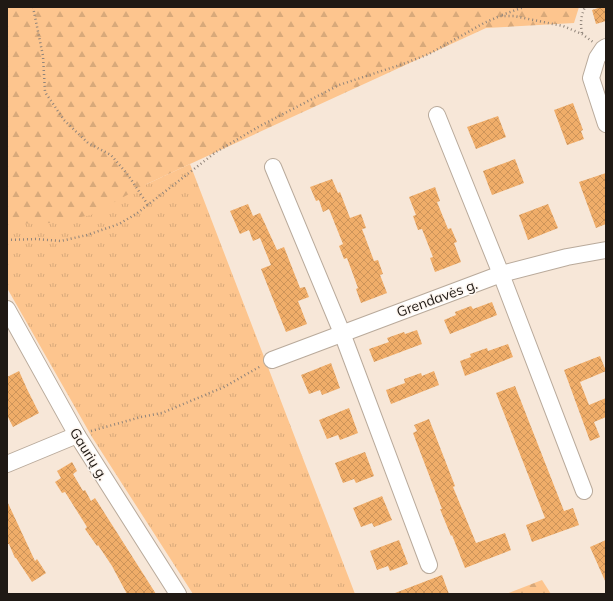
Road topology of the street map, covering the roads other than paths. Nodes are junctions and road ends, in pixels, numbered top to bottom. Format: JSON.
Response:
{"nodes":[{"id":1,"x":605,"y":48,"type":"edge"},
{"id":2,"x":437,"y":115,"type":"dead end"},
{"id":3,"x":606,"y":124,"type":"edge"},
{"id":4,"x":273,"y":167,"type":"dead end"},
{"id":5,"x":606,"y":250,"type":"edge"},
{"id":6,"x":501,"y":274,"type":"junction"},
{"id":7,"x":7,"y":309,"type":"edge"},
{"id":8,"x":342,"y":334,"type":"junction"},
{"id":9,"x":272,"y":360,"type":"road end"},
{"id":10,"x":76,"y":435,"type":"junction"},
{"id":11,"x":7,"y":464,"type":"edge"},
{"id":12,"x":584,"y":491,"type":"dead end"},
{"id":13,"x":430,"y":565,"type":"dead end"},
{"id":14,"x":178,"y":594,"type":"edge"}],
"edges":[{"from":1,"to":3,"type":"street"},
{"from":2,"to":6,"type":"street"},
{"from":4,"to":8,"type":"street"},
{"from":5,"to":6,"type":"street","name":"Grendavės g."},
{"from":6,"to":8,"type":"street","name":"Grendavės g."},
{"from":6,"to":12,"type":"street"},
{"from":7,"to":10,"type":"street","name":"Gaurių g."},
{"from":8,"to":9,"type":"street","name":"Grendavės g."},
{"from":8,"to":13,"type":"street"},
{"from":10,"to":11,"type":"street"},
{"from":10,"to":14,"type":"street","name":"Gaurių g."}]}
